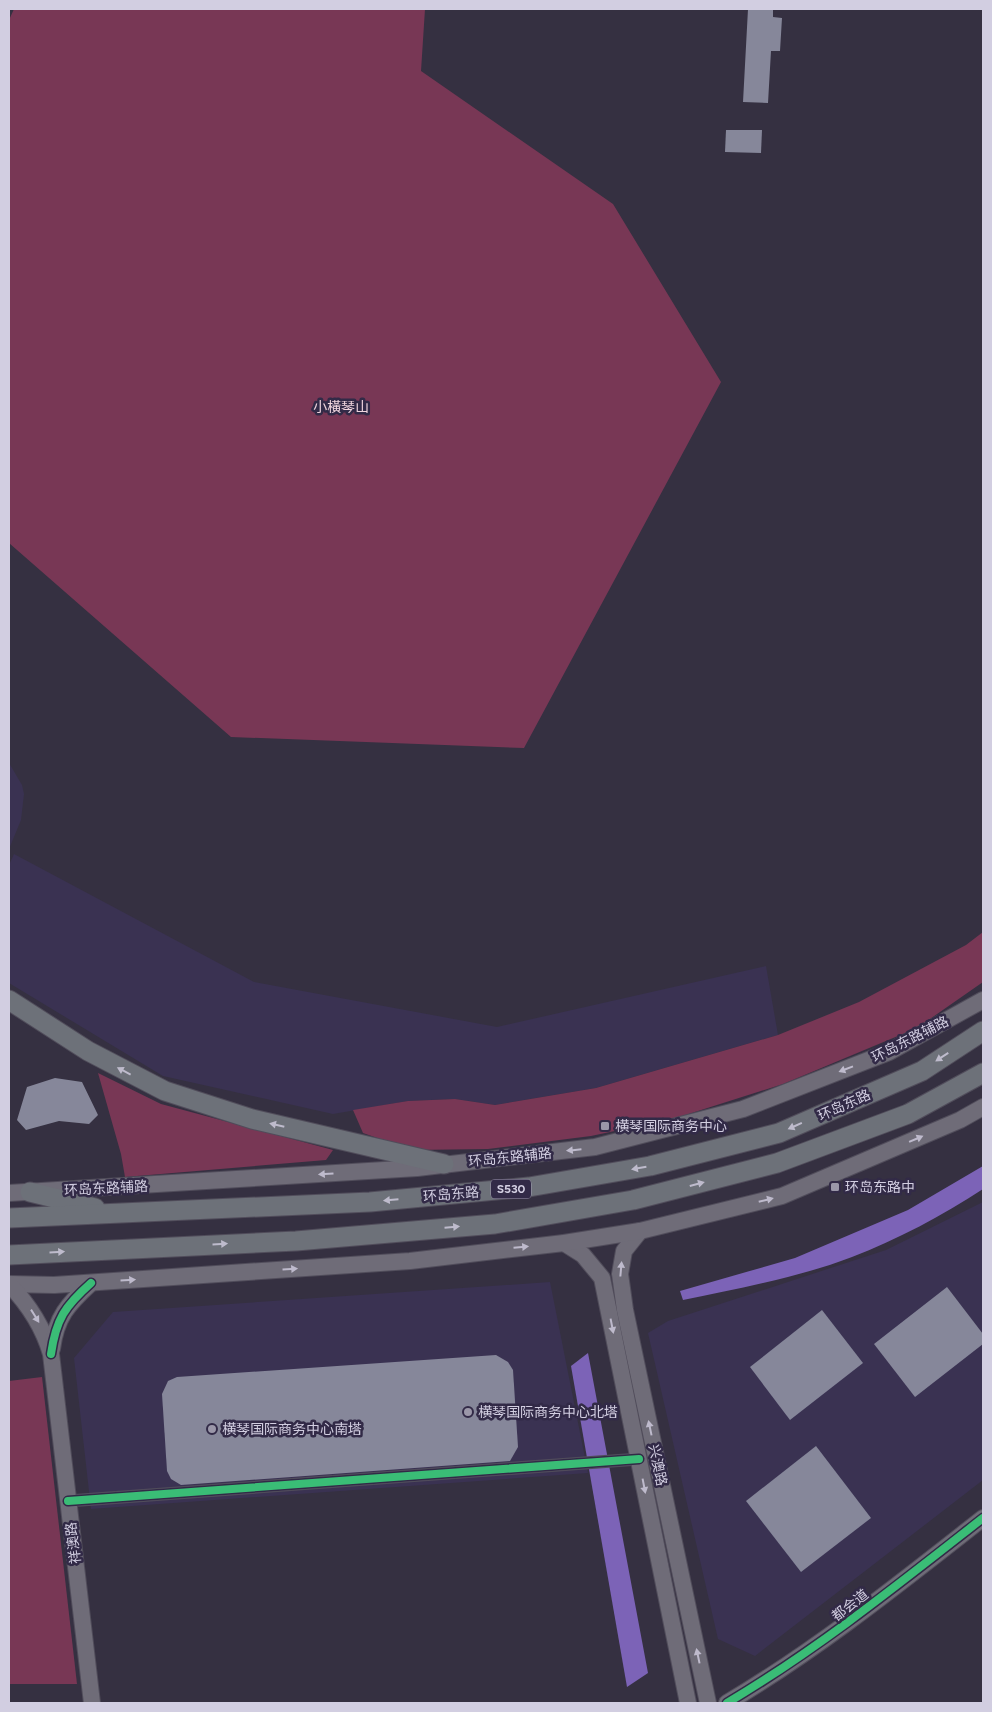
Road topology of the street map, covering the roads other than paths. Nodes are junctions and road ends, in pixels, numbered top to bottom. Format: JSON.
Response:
{"nodes":[{"id":1,"x":9,"y":1000,"type":"edge"},
{"id":2,"x":983,"y":1000,"type":"edge"},
{"id":3,"x":983,"y":1031,"type":"edge"},
{"id":4,"x":983,"y":1073,"type":"edge"},
{"id":5,"x":983,"y":1107,"type":"edge"},
{"id":6,"x":444,"y":1164,"type":"junction"},
{"id":7,"x":30,"y":1192,"type":"junction"},
{"id":8,"x":9,"y":1193,"type":"edge"},
{"id":9,"x":113,"y":1213,"type":"junction"},
{"id":10,"x":9,"y":1218,"type":"edge"},
{"id":11,"x":640,"y":1231,"type":"junction"},
{"id":12,"x":564,"y":1243,"type":"junction"},
{"id":13,"x":9,"y":1255,"type":"edge"},
{"id":14,"x":92,"y":1283,"type":"junction"},
{"id":15,"x":9,"y":1284,"type":"edge"},
{"id":16,"x":51,"y":1354,"type":"junction"},
{"id":17,"x":639,"y":1459,"type":"junction"},
{"id":18,"x":68,"y":1500,"type":"junction"},
{"id":19,"x":983,"y":1518,"type":"edge"},
{"id":20,"x":92,"y":1703,"type":"edge"},
{"id":21,"x":688,"y":1703,"type":"edge"},
{"id":22,"x":708,"y":1703,"type":"edge"},
{"id":23,"x":727,"y":1703,"type":"edge"}],
"edges":[{"from":6,"to":1,"type":"main road","one_way":true},
{"from":2,"to":6,"type":"main road","name":"环岛东路辅路","one_way":true},
{"from":3,"to":9,"type":"main road","name":"环岛东路","number":"S530","one_way":true},
{"from":13,"to":4,"type":"main road","number":"S530","one_way":true},
{"from":11,"to":5,"type":"main road","one_way":true},
{"from":6,"to":7,"type":"main road","name":"环岛东路辅路","one_way":true},
{"from":7,"to":8,"type":"main road","name":"环岛东路辅路"},
{"from":7,"to":9,"type":"main road"},
{"from":9,"to":10,"type":"main road","name":"环岛东路","number":"S530"},
{"from":11,"to":12,"type":"main road"},
{"from":22,"to":11,"type":"main road","name":"兴澳路","one_way":true},
{"from":14,"to":12,"type":"main road","one_way":true},
{"from":12,"to":17,"type":"main road","name":"兴澳路","one_way":true},
{"from":14,"to":15,"type":"main road"},
{"from":14,"to":16,"type":"main road","name":"祥澳路"},
{"from":15,"to":16,"type":"main road","name":"祥澳路","one_way":true},
{"from":16,"to":18,"type":"main road","name":"祥澳路"},
{"from":17,"to":18,"type":"street"},
{"from":17,"to":21,"type":"main road","name":"兴澳路","one_way":true},
{"from":18,"to":20,"type":"main road","name":"祥澳路"},
{"from":19,"to":23,"type":"main road","name":"都会道"}]}
